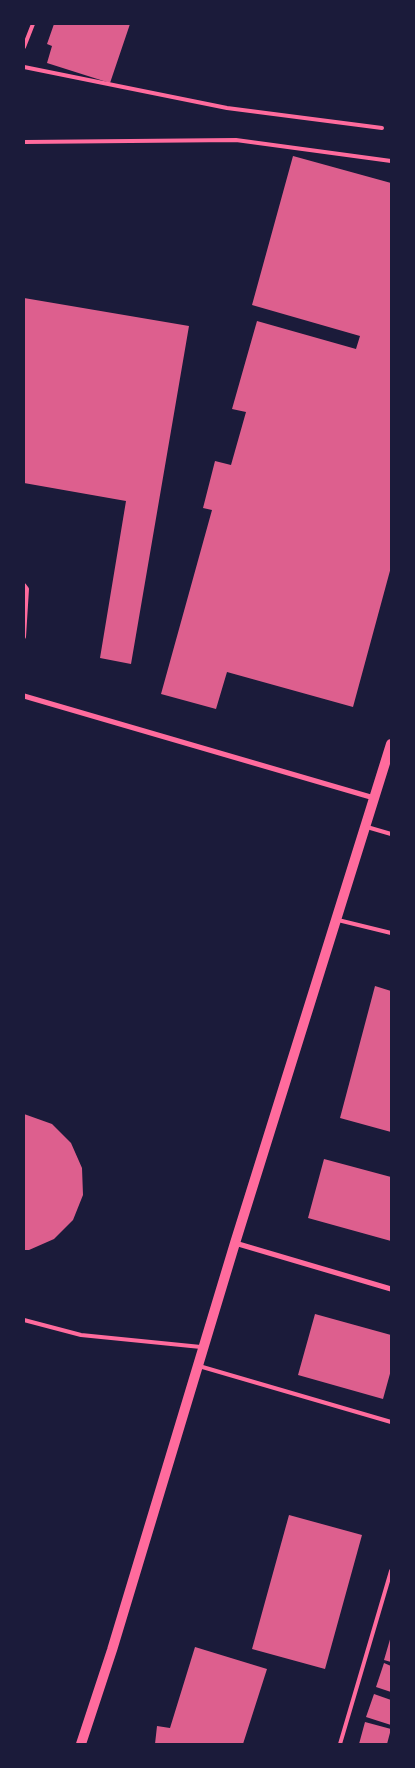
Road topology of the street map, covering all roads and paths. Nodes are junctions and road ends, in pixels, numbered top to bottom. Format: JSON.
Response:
{"nodes":[{"id":1,"x":33,"y":24,"type":"edge"},
{"id":2,"x":24,"y":48,"type":"edge"},
{"id":3,"x":24,"y":67,"type":"edge"},
{"id":4,"x":382,"y":128,"type":"dead end"},
{"id":5,"x":24,"y":142,"type":"edge"},
{"id":6,"x":391,"y":161,"type":"edge"},
{"id":7,"x":24,"y":585,"type":"edge"},
{"id":8,"x":24,"y":637,"type":"edge"},
{"id":9,"x":24,"y":696,"type":"edge"},
{"id":10,"x":391,"y":744,"type":"edge"},
{"id":11,"x":375,"y":798,"type":"junction"},
{"id":12,"x":366,"y":826,"type":"junction"},
{"id":13,"x":391,"y":834,"type":"edge"},
{"id":14,"x":336,"y":920,"type":"junction"},
{"id":15,"x":391,"y":933,"type":"edge"},
{"id":16,"x":235,"y":1243,"type":"junction"},
{"id":17,"x":391,"y":1289,"type":"edge"},
{"id":18,"x":24,"y":1320,"type":"edge"},
{"id":19,"x":204,"y":1348,"type":"junction"},
{"id":20,"x":198,"y":1366,"type":"junction"},
{"id":21,"x":391,"y":1422,"type":"edge"},
{"id":22,"x":391,"y":1570,"type":"edge"},
{"id":23,"x":81,"y":1744,"type":"edge"},
{"id":24,"x":340,"y":1744,"type":"edge"}],
"edges":[{"from":1,"to":2,"type":"lane"},
{"from":3,"to":4,"type":"lane"},
{"from":5,"to":6,"type":"lane"},
{"from":7,"to":8,"type":"lane"},
{"from":9,"to":11,"type":"street"},
{"from":10,"to":11,"type":"main road"},
{"from":11,"to":12,"type":"main road"},
{"from":12,"to":13,"type":"lane"},
{"from":12,"to":14,"type":"main road"},
{"from":14,"to":15,"type":"lane"},
{"from":14,"to":16,"type":"main road"},
{"from":16,"to":17,"type":"street"},
{"from":16,"to":19,"type":"main road"},
{"from":18,"to":19,"type":"lane"},
{"from":19,"to":20,"type":"main road"},
{"from":20,"to":21,"type":"lane"},
{"from":20,"to":23,"type":"main road"},
{"from":22,"to":24,"type":"lane"}]}
